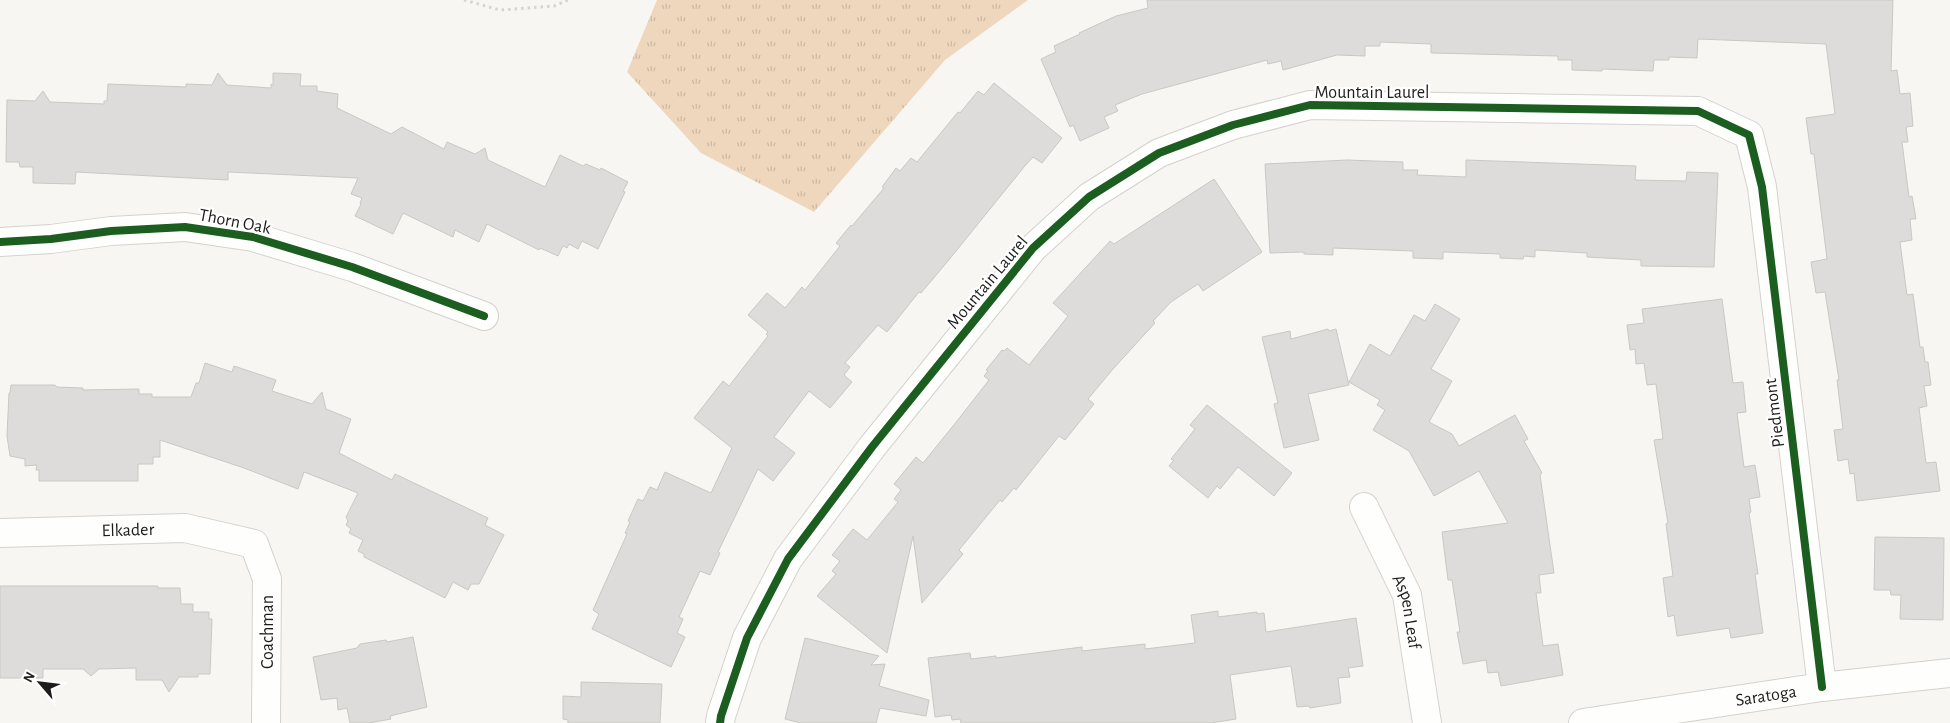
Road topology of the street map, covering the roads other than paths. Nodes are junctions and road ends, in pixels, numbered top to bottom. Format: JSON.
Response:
{"nodes":[{"id":1,"x":1750,"y":136,"type":"joint"},
{"id":2,"x":0,"y":242,"type":"edge"},
{"id":3,"x":484,"y":316,"type":"dead end"},
{"id":4,"x":1364,"y":507,"type":"dead end"},
{"id":5,"x":0,"y":533,"type":"edge"},
{"id":6,"x":254,"y":544,"type":"joint"},
{"id":7,"x":1950,"y":672,"type":"edge"},
{"id":8,"x":1822,"y":687,"type":"junction"},
{"id":9,"x":266,"y":723,"type":"edge"},
{"id":10,"x":720,"y":723,"type":"edge"},
{"id":11,"x":1426,"y":723,"type":"edge"},
{"id":12,"x":1583,"y":723,"type":"edge"}],
"edges":[{"from":1,"to":8,"type":"street","name":"Piedmont"},
{"from":1,"to":10,"type":"street","name":"Mountain Laurel"},
{"from":2,"to":3,"type":"street","name":"Thorn Oak"},
{"from":4,"to":11,"type":"street","name":"Aspen Leaf"},
{"from":5,"to":6,"type":"street","name":"Elkader"},
{"from":6,"to":9,"type":"street","name":"Coachman"},
{"from":7,"to":8,"type":"street","name":"Saratoga"},
{"from":8,"to":12,"type":"street","name":"Saratoga"}]}
